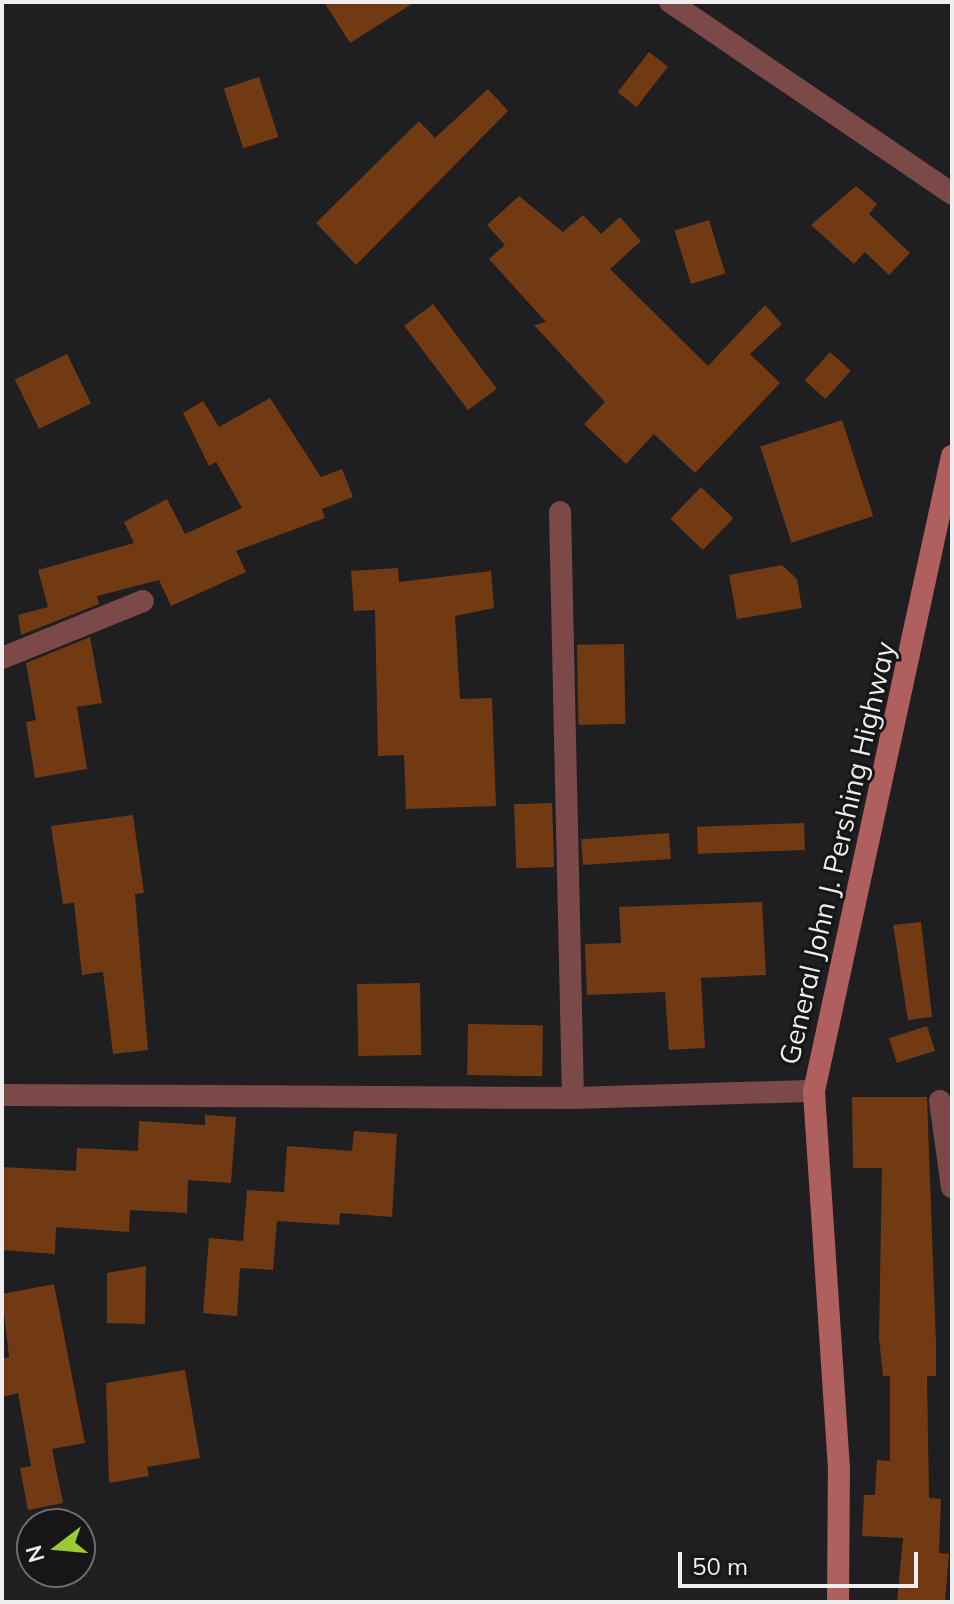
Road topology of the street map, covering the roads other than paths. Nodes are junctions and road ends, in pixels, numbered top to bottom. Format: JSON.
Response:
{"nodes":[{"id":1,"x":670,"y":2,"type":"edge"},
{"id":2,"x":952,"y":194,"type":"edge"},
{"id":3,"x":952,"y":456,"type":"edge"},
{"id":4,"x":560,"y":512,"type":"dead end"},
{"id":5,"x":143,"y":601,"type":"dead end"},
{"id":6,"x":2,"y":658,"type":"edge"},
{"id":7,"x":814,"y":1091,"type":"junction"},
{"id":8,"x":2,"y":1095,"type":"edge"},
{"id":9,"x":573,"y":1098,"type":"junction"},
{"id":10,"x":940,"y":1101,"type":"dead end"},
{"id":11,"x":952,"y":1187,"type":"edge"},
{"id":12,"x":838,"y":1602,"type":"edge"}],
"edges":[{"from":1,"to":2,"type":"street"},
{"from":3,"to":7,"type":"main road","name":"General John J. Pershing Highway"},
{"from":4,"to":9,"type":"street"},
{"from":5,"to":6,"type":"street"},
{"from":7,"to":9,"type":"street"},
{"from":7,"to":12,"type":"main road","name":"General John J. Pershing Highway"},
{"from":8,"to":9,"type":"street"},
{"from":10,"to":11,"type":"street"}]}
